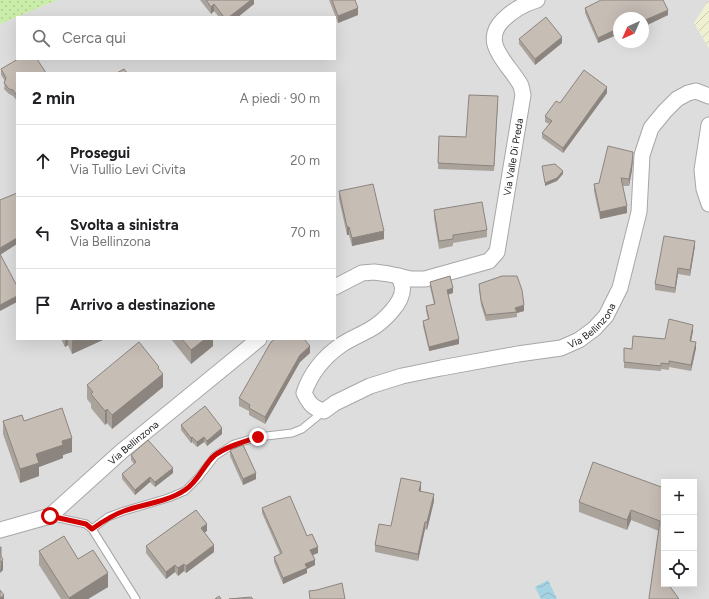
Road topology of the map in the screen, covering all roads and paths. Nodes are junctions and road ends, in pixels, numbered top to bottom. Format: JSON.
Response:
{"nodes":[{"id":1,"x":537,"y":0,"type":"edge"},
{"id":2,"x":709,"y":96,"type":"edge"},
{"id":3,"x":709,"y":125,"type":"edge"},
{"id":4,"x":709,"y":204,"type":"edge"},
{"id":5,"x":405,"y":278,"type":"junction"},
{"id":6,"x":336,"y":286,"type":"edge"},
{"id":7,"x":258,"y":340,"type":"edge"},
{"id":8,"x":324,"y":411,"type":"junction"},
{"id":9,"x":50,"y":516,"type":"junction"},
{"id":10,"x":92,"y":529,"type":"junction"},
{"id":11,"x":0,"y":530,"type":"edge"},
{"id":12,"x":136,"y":599,"type":"edge"}],
"edges":[{"from":1,"to":5,"type":"street","name":"Via Valle Di Preda"},
{"from":2,"to":8,"type":"street","name":"Via Bellinzona"},
{"from":3,"to":4,"type":"street"},
{"from":5,"to":6,"type":"street"},
{"from":5,"to":8,"type":"street"},
{"from":7,"to":9,"type":"street","name":"Via Bellinzona"},
{"from":8,"to":10,"type":"lane","name":"Via Bellinzona"},
{"from":9,"to":10,"type":"lane"},
{"from":9,"to":11,"type":"street","name":"Via Bellinzona"},
{"from":10,"to":12,"type":"lane"}]}
